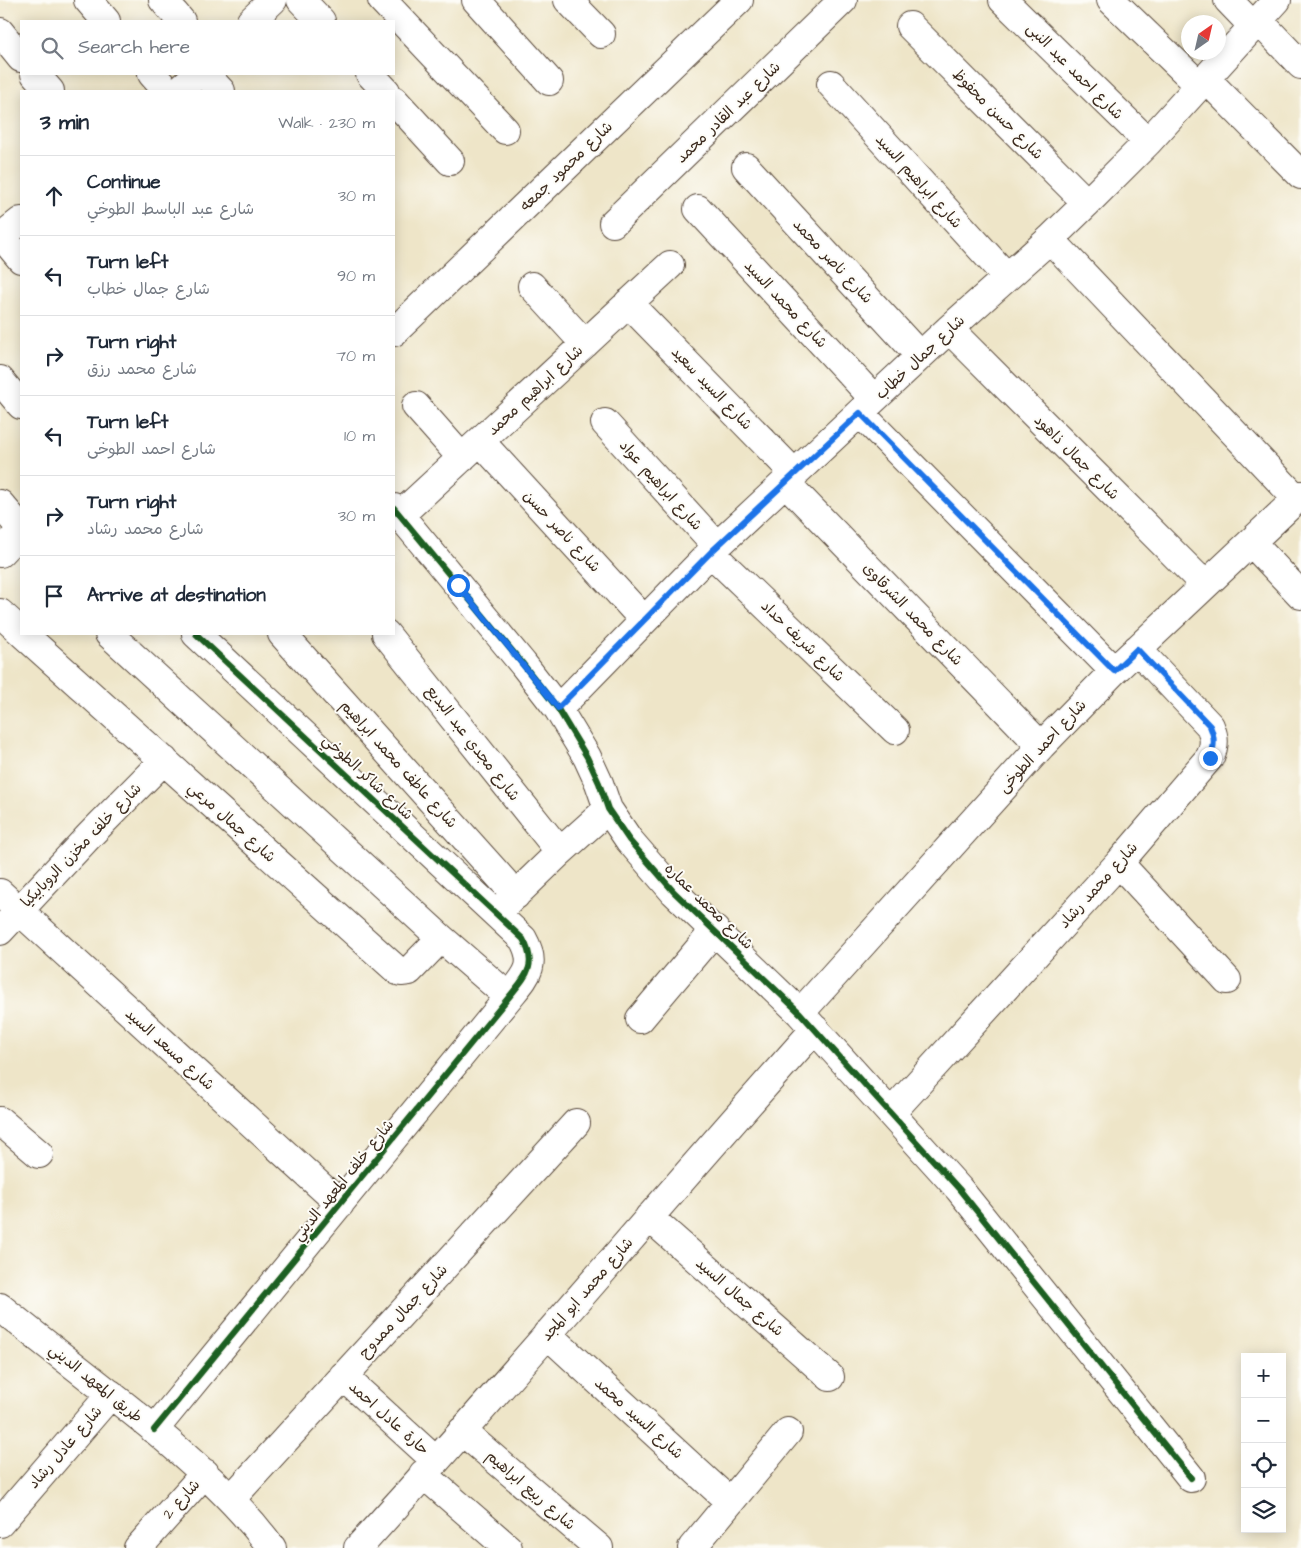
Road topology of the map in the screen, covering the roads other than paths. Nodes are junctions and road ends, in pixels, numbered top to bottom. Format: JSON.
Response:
{"nodes":[{"id":1,"x":88,"y":0,"type":"edge"},
{"id":2,"x":163,"y":0,"type":"edge"},
{"id":3,"x":301,"y":0,"type":"edge"},
{"id":4,"x":382,"y":0,"type":"edge"},
{"id":5,"x":476,"y":0,"type":"edge"},
{"id":6,"x":568,"y":0,"type":"edge"},
{"id":7,"x":739,"y":0,"type":"edge"},
{"id":8,"x":843,"y":0,"type":"edge"},
{"id":9,"x":1003,"y":0,"type":"edge"},
{"id":10,"x":1111,"y":0,"type":"edge"},
{"id":11,"x":1228,"y":0,"type":"edge"},
{"id":12,"x":1277,"y":0,"type":"edge"},
{"id":13,"x":105,"y":20,"type":"edge"},
{"id":14,"x":180,"y":20,"type":"edge"},
{"id":15,"x":320,"y":20,"type":"edge"},
{"id":16,"x":1256,"y":23,"type":"junction"},
{"id":17,"x":910,"y":26,"type":"dead end"},
{"id":18,"x":0,"y":32,"type":"edge"},
{"id":19,"x":601,"y":34,"type":"dead end"},
{"id":20,"x":20,"y":57,"type":"edge"},
{"id":21,"x":1301,"y":65,"type":"edge"},
{"id":22,"x":36,"y":75,"type":"edge"},
{"id":23,"x":153,"y":75,"type":"edge"},
{"id":24,"x":197,"y":75,"type":"edge"},
{"id":25,"x":206,"y":75,"type":"edge"},
{"id":26,"x":371,"y":75,"type":"edge"},
{"id":27,"x":549,"y":81,"type":"dead end"},
{"id":28,"x":1202,"y":82,"type":"junction"},
{"id":29,"x":831,"y":84,"type":"dead end"},
{"id":30,"x":49,"y":90,"type":"edge"},
{"id":31,"x":166,"y":90,"type":"edge"},
{"id":32,"x":179,"y":90,"type":"edge"},
{"id":33,"x":220,"y":90,"type":"edge"},
{"id":34,"x":385,"y":90,"type":"edge"},
{"id":35,"x":395,"y":101,"type":"edge"},
{"id":36,"x":505,"y":130,"type":"dead end"},
{"id":37,"x":1148,"y":142,"type":"junction"},
{"id":38,"x":450,"y":161,"type":"dead end"},
{"id":39,"x":746,"y":167,"type":"dead end"},
{"id":40,"x":1301,"y":175,"type":"edge"},
{"id":41,"x":1087,"y":203,"type":"junction"},
{"id":42,"x":698,"y":209,"type":"dead end"},
{"id":43,"x":613,"y":223,"type":"dead end"},
{"id":44,"x":8,"y":231,"type":"edge"},
{"id":45,"x":1050,"y":239,"type":"junction"},
{"id":46,"x":20,"y":257,"type":"edge"},
{"id":47,"x":670,"y":265,"type":"dead end"},
{"id":48,"x":1007,"y":277,"type":"junction"},
{"id":49,"x":532,"y":286,"type":"dead end"},
{"id":50,"x":628,"y":303,"type":"junction"},
{"id":51,"x":950,"y":329,"type":"junction"},
{"id":52,"x":395,"y":331,"type":"edge"},
{"id":53,"x":585,"y":344,"type":"junction"},
{"id":54,"x":920,"y":356,"type":"junction"},
{"id":55,"x":0,"y":380,"type":"edge"},
{"id":56,"x":20,"y":403,"type":"edge"},
{"id":57,"x":416,"y":406,"type":"dead end"},
{"id":58,"x":867,"y":406,"type":"junction"},
{"id":59,"x":605,"y":423,"type":"dead end"},
{"id":60,"x":471,"y":450,"type":"junction"},
{"id":61,"x":790,"y":478,"type":"junction"},
{"id":62,"x":1299,"y":497,"type":"edge"},
{"id":63,"x":0,"y":504,"type":"edge"},
{"id":64,"x":397,"y":512,"type":"edge"},
{"id":65,"x":15,"y":542,"type":"edge"},
{"id":66,"x":1251,"y":542,"type":"junction"},
{"id":67,"x":714,"y":550,"type":"junction"},
{"id":68,"x":1205,"y":585,"type":"junction"},
{"id":69,"x":1301,"y":595,"type":"edge"},
{"id":70,"x":0,"y":613,"type":"edge"},
{"id":71,"x":644,"y":620,"type":"junction"},
{"id":72,"x":20,"y":631,"type":"edge"},
{"id":73,"x":24,"y":635,"type":"edge"},
{"id":74,"x":110,"y":635,"type":"edge"},
{"id":75,"x":197,"y":635,"type":"edge"},
{"id":76,"x":283,"y":635,"type":"edge"},
{"id":77,"x":387,"y":635,"type":"edge"},
{"id":78,"x":1137,"y":649,"type":"junction"},
{"id":79,"x":1114,"y":671,"type":"junction"},
{"id":80,"x":558,"y":708,"type":"junction"},
{"id":81,"x":895,"y":730,"type":"dead end"},
{"id":82,"x":1041,"y":746,"type":"junction"},
{"id":83,"x":164,"y":760,"type":"junction"},
{"id":84,"x":608,"y":810,"type":"junction"},
{"id":85,"x":560,"y":852,"type":"junction"},
{"id":86,"x":1119,"y":863,"type":"junction"},
{"id":87,"x":516,"y":895,"type":"junction"},
{"id":88,"x":9,"y":902,"type":"edge"},
{"id":89,"x":496,"y":914,"type":"junction"},
{"id":90,"x":715,"y":930,"type":"junction"},
{"id":91,"x":0,"y":931,"type":"edge"},
{"id":92,"x":441,"y":938,"type":"junction"},
{"id":93,"x":523,"y":940,"type":"joint"},
{"id":94,"x":1227,"y":980,"type":"dead end"},
{"id":95,"x":509,"y":997,"type":"junction"},
{"id":96,"x":640,"y":1019,"type":"dead end"},
{"id":97,"x":807,"y":1021,"type":"junction"},
{"id":98,"x":891,"y":1113,"type":"junction"},
{"id":99,"x":0,"y":1121,"type":"edge"},
{"id":100,"x":576,"y":1123,"type":"dead end"},
{"id":101,"x":39,"y":1154,"type":"dead end"},
{"id":102,"x":340,"y":1204,"type":"junction"},
{"id":103,"x":649,"y":1217,"type":"junction"},
{"id":104,"x":2,"y":1311,"type":"edge"},
{"id":105,"x":547,"y":1334,"type":"junction"},
{"id":106,"x":343,"y":1376,"type":"junction"},
{"id":107,"x":830,"y":1377,"type":"dead end"},
{"id":108,"x":111,"y":1394,"type":"junction"},
{"id":109,"x":154,"y":1430,"type":"junction"},
{"id":110,"x":462,"y":1431,"type":"junction"},
{"id":111,"x":788,"y":1432,"type":"dead end"},
{"id":112,"x":429,"y":1467,"type":"junction"},
{"id":113,"x":205,"y":1473,"type":"junction"},
{"id":114,"x":1191,"y":1478,"type":"dead end"},
{"id":115,"x":231,"y":1499,"type":"junction"},
{"id":116,"x":730,"y":1502,"type":"junction"},
{"id":117,"x":0,"y":1523,"type":"edge"},
{"id":118,"x":365,"y":1546,"type":"edge"},
{"id":119,"x":138,"y":1548,"type":"edge"},
{"id":120,"x":272,"y":1548,"type":"edge"},
{"id":121,"x":508,"y":1548,"type":"edge"},
{"id":122,"x":599,"y":1548,"type":"edge"},
{"id":123,"x":692,"y":1548,"type":"edge"}],
"edges":[{"from":1,"to":13,"type":"street"},
{"from":2,"to":14,"type":"street"},
{"from":3,"to":15,"type":"street"},
{"from":4,"to":36,"type":"street"},
{"from":5,"to":27,"type":"street"},
{"from":6,"to":19,"type":"street"},
{"from":7,"to":52,"type":"street","name":"شارع محمود جمعه"},
{"from":8,"to":43,"type":"street","name":"شارع عبد القادر محمد"},
{"from":9,"to":37,"type":"street","name":"شارع احمد عبد النبى"},
{"from":10,"to":28,"type":"street"},
{"from":11,"to":16,"type":"street"},
{"from":12,"to":16,"type":"street","name":"شارع جمال خطاب"},
{"from":16,"to":21,"type":"street"},
{"from":16,"to":28,"type":"street","name":"شارع جمال خطاب"},
{"from":17,"to":41,"type":"street","name":"شارع حسن محفوظ"},
{"from":18,"to":20,"type":"street"},
{"from":22,"to":30,"type":"street"},
{"from":23,"to":31,"type":"street"},
{"from":24,"to":32,"type":"street"},
{"from":25,"to":33,"type":"street"},
{"from":26,"to":34,"type":"street"},
{"from":28,"to":37,"type":"street","name":"شارع جمال خطاب"},
{"from":28,"to":40,"type":"street"},
{"from":29,"to":48,"type":"street","name":"شارع ابراهيم السيد"},
{"from":35,"to":38,"type":"street"},
{"from":37,"to":41,"type":"street","name":"شارع جمال خطاب"},
{"from":39,"to":54,"type":"street","name":"شارع ناصر محمد"},
{"from":41,"to":45,"type":"street","name":"شارع جمال خطاب"},
{"from":42,"to":58,"type":"street","name":"شارع محمد السيد"},
{"from":44,"to":46,"type":"street"},
{"from":45,"to":48,"type":"street","name":"شارع جمال خطاب"},
{"from":45,"to":62,"type":"street"},
{"from":47,"to":50,"type":"street","name":"شارع ابراهيم محمد"},
{"from":48,"to":51,"type":"street","name":"شارع جمال خطاب"},
{"from":49,"to":53,"type":"street"},
{"from":50,"to":53,"type":"street","name":"شارع ابراهيم محمد"},
{"from":50,"to":61,"type":"street","name":"شارع السيد سعيد"},
{"from":51,"to":54,"type":"street","name":"شارع جمال خطاب"},
{"from":51,"to":68,"type":"street","name":"شارع جمال ذاهود"},
{"from":53,"to":60,"type":"street","name":"شارع ابراهيم محمد"},
{"from":54,"to":58,"type":"street","name":"شارع جمال خطاب"},
{"from":55,"to":56,"type":"street"},
{"from":57,"to":60,"type":"street","name":"شارع ناصر حسن"},
{"from":58,"to":61,"type":"street","name":"شارع جمال خطاب"},
{"from":58,"to":79,"type":"street","name":"شارع محمد السيد"},
{"from":59,"to":67,"type":"street","name":"شارع ابراهيم عواد"},
{"from":60,"to":64,"type":"street","name":"شارع ابراهيم محمد"},
{"from":60,"to":71,"type":"street","name":"شارع ناصر حسن"},
{"from":61,"to":67,"type":"street","name":"شارع جمال خطاب"},
{"from":61,"to":82,"type":"street","name":"شارع محمد الشرقاوى"},
{"from":62,"to":66,"type":"street","name":"شارع احمد الطوخى"},
{"from":63,"to":65,"type":"street"},
{"from":64,"to":80,"type":"street","name":"شارع محمد عماره"},
{"from":66,"to":68,"type":"street","name":"شارع احمد الطوخى"},
{"from":66,"to":69,"type":"street"},
{"from":67,"to":71,"type":"street","name":"شارع جمال خطاب"},
{"from":67,"to":81,"type":"street","name":"شارع شريف حداد"},
{"from":68,"to":78,"type":"street","name":"شارع احمد الطوخى"},
{"from":70,"to":72,"type":"street","name":"شارع جمال مرعي"},
{"from":71,"to":80,"type":"street","name":"شارع جمال خطاب"},
{"from":73,"to":83,"type":"street","name":"شارع جمال مرعي"},
{"from":74,"to":92,"type":"street"},
{"from":75,"to":89,"type":"street","name":"شارع شاكر الطوخي"},
{"from":76,"to":87,"type":"street","name":"شارع عاطف محمد ابراهيم"},
{"from":77,"to":85,"type":"street","name":"شارع مجدي عبد البديع"},
{"from":78,"to":79,"type":"street","name":"شارع احمد الطوخى"},
{"from":78,"to":86,"type":"street","name":"شارع محمد رشاد"},
{"from":79,"to":82,"type":"street","name":"شارع احمد الطوخى"},
{"from":80,"to":84,"type":"street","name":"شارع محمد عماره"},
{"from":82,"to":97,"type":"street","name":"شارع احمد الطوخى"},
{"from":83,"to":88,"type":"street","name":"شارع خلف مخزن الروبابيكيا"},
{"from":83,"to":92,"type":"street","name":"شارع جمال مرعي"},
{"from":84,"to":85,"type":"street"},
{"from":84,"to":90,"type":"street","name":"شارع محمد عماره"},
{"from":85,"to":87,"type":"street"},
{"from":86,"to":94,"type":"street"},
{"from":86,"to":98,"type":"street","name":"شارع محمد رشاد"},
{"from":87,"to":89,"type":"street"},
{"from":88,"to":91,"type":"street","name":"شارع خلف مخزن الروبابيكيا"},
{"from":88,"to":102,"type":"street","name":"شارع مسعد السيد"},
{"from":89,"to":93,"type":"street","name":"شارع شاكر الطوخي"},
{"from":90,"to":96,"type":"street"},
{"from":90,"to":97,"type":"street","name":"شارع محمد عماره"},
{"from":92,"to":95,"type":"street"},
{"from":93,"to":95,"type":"street","name":"شارع خلف المعهد الديني"},
{"from":95,"to":102,"type":"street","name":"شارع خلف المعهد الديني"},
{"from":97,"to":98,"type":"street","name":"شارع محمد عماره"},
{"from":97,"to":103,"type":"street","name":"شارع محمد ابو المجد"},
{"from":98,"to":114,"type":"street","name":"شارع محمد عماره"},
{"from":99,"to":101,"type":"street"},
{"from":100,"to":106,"type":"street","name":"شارع جمال ممدوح"},
{"from":102,"to":109,"type":"street","name":"شارع خلف المعهد الديني"},
{"from":103,"to":105,"type":"street","name":"شارع محمد ابو المجد"},
{"from":103,"to":107,"type":"street","name":"شارع جمال السيد"},
{"from":104,"to":108,"type":"street","name":"طريق المعهد الديني"},
{"from":105,"to":110,"type":"street","name":"شارع محمد ابو المجد"},
{"from":105,"to":116,"type":"street","name":"شارع السيد محمد"},
{"from":106,"to":112,"type":"street","name":"حارة عادل احمد"},
{"from":106,"to":115,"type":"street","name":"شارع جمال ممدوح"},
{"from":108,"to":109,"type":"street","name":"طريق المعهد الديني"},
{"from":108,"to":117,"type":"street","name":"شارع عادل رشاد"},
{"from":109,"to":113,"type":"street","name":"طريق المعهد الديني"},
{"from":110,"to":112,"type":"street","name":"شارع محمد ابو المجد"},
{"from":110,"to":122,"type":"street","name":"شارع ربيع ابراهيم"},
{"from":111,"to":116,"type":"street"},
{"from":112,"to":118,"type":"street","name":"شارع محمد ابو المجد"},
{"from":112,"to":121,"type":"street","name":"حارة عادل احمد"},
{"from":113,"to":115,"type":"street","name":"طريق المعهد الديني"},
{"from":113,"to":119,"type":"street","name":"شارع 2"},
{"from":115,"to":120,"type":"street","name":"طريق المعهد الديني"},
{"from":116,"to":123,"type":"street"}]}
